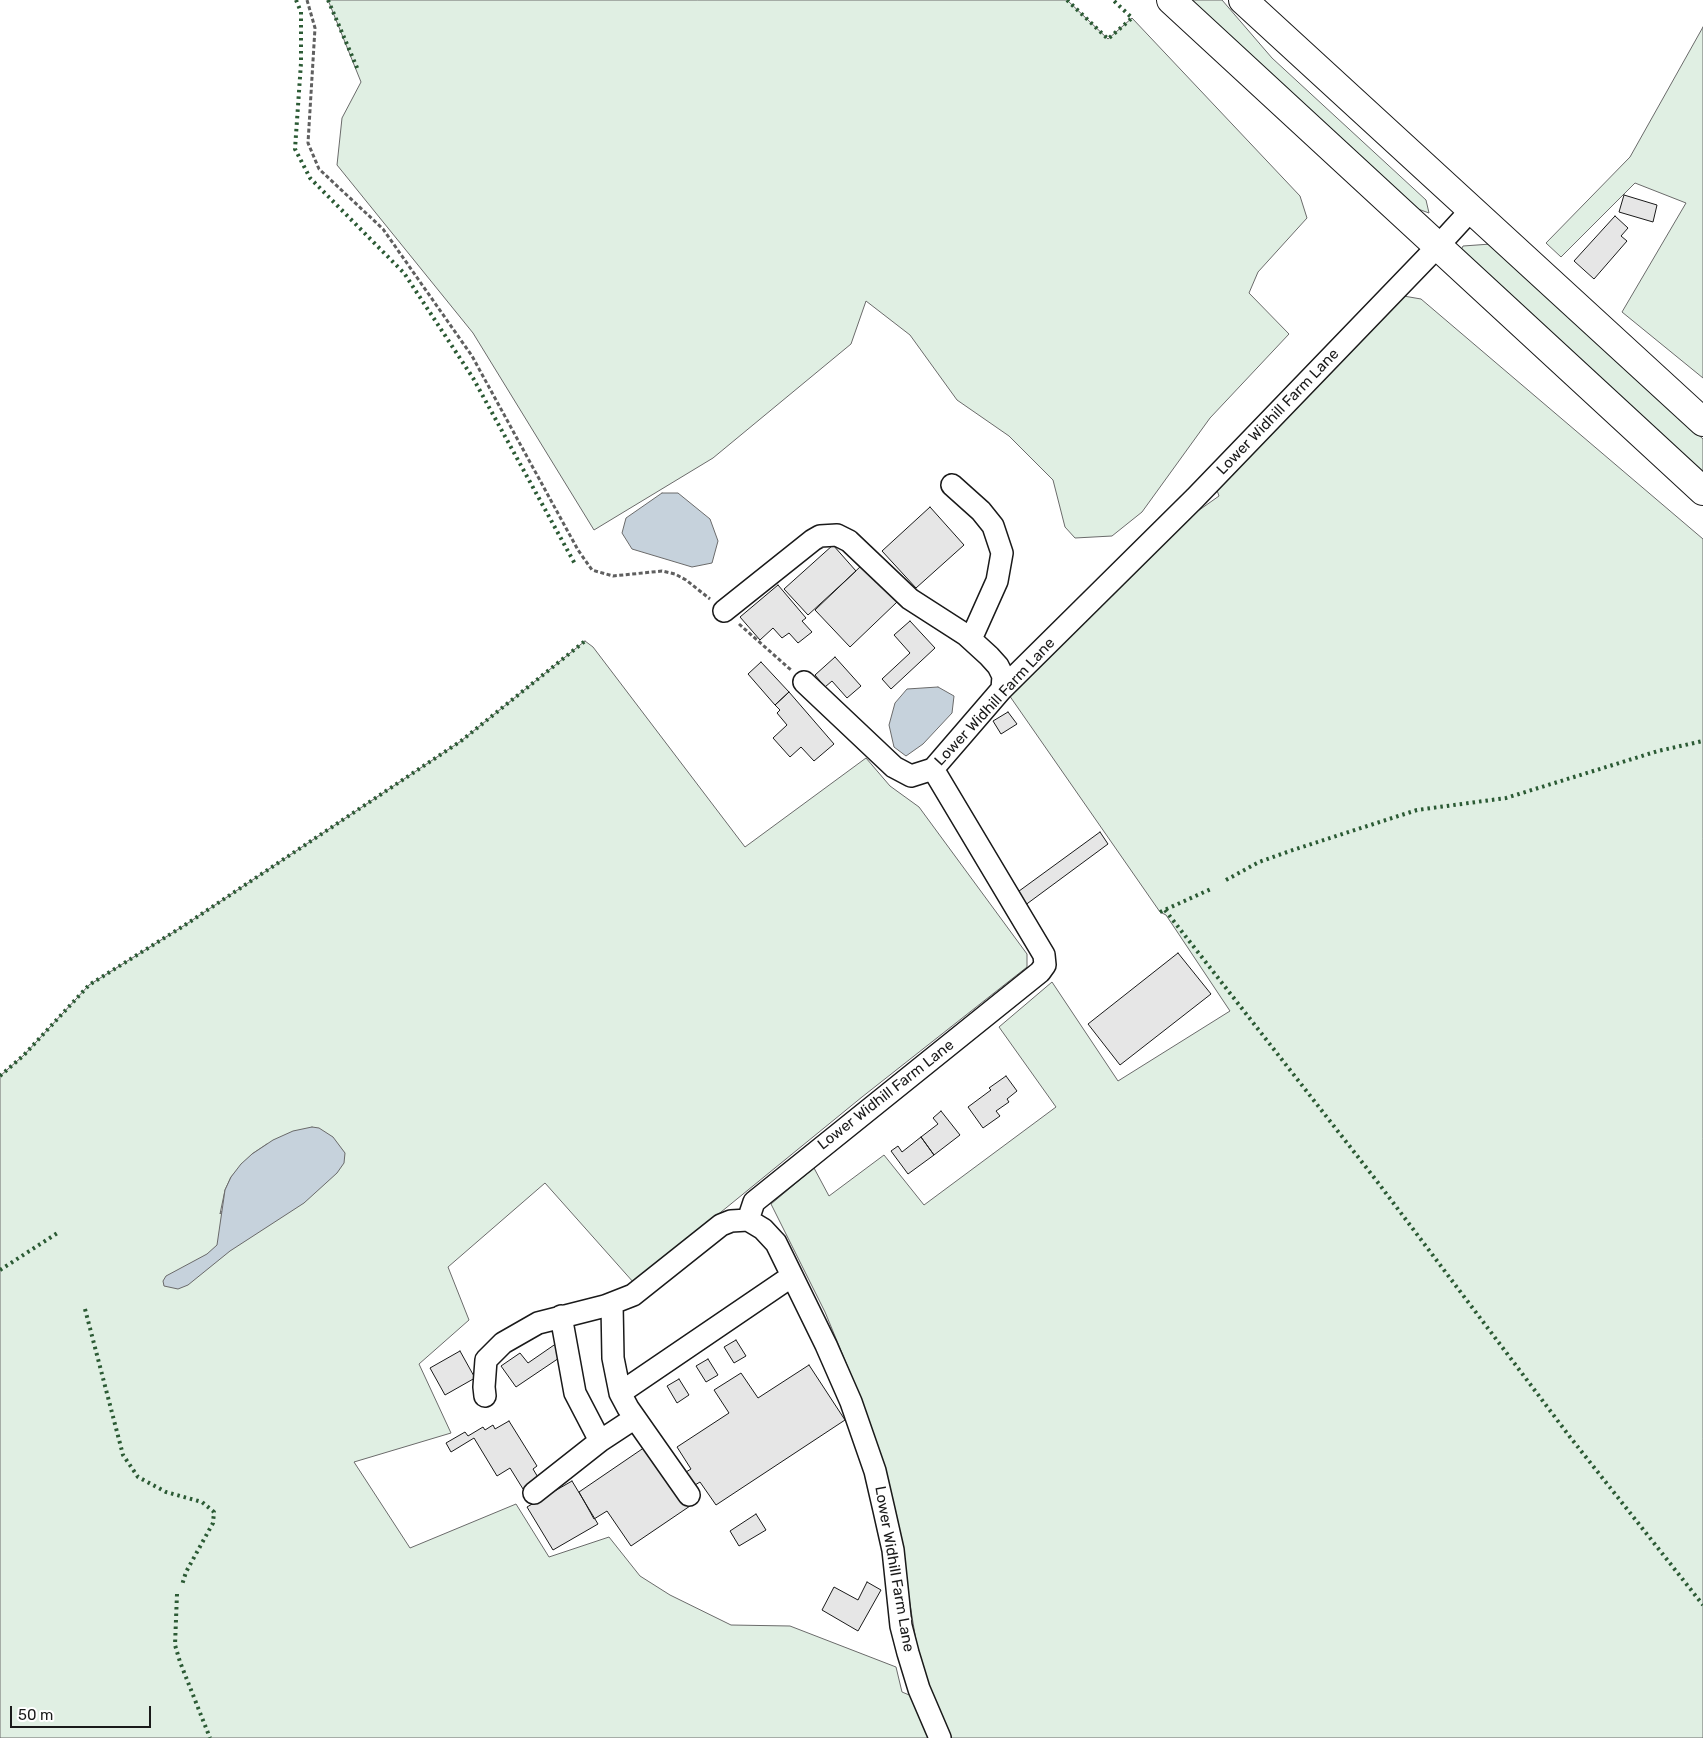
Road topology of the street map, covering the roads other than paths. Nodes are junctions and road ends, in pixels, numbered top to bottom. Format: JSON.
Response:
{"nodes":[{"id":1,"x":1171,"y":0,"type":"edge"},
{"id":2,"x":1243,"y":0,"type":"edge"},
{"id":3,"x":1471,"y":210,"type":"junction"},
{"id":4,"x":1438,"y":246,"type":"junction"},
{"id":5,"x":1703,"y":422,"type":"edge"},
{"id":6,"x":952,"y":485,"type":"dead end"},
{"id":7,"x":1703,"y":491,"type":"edge"},
{"id":8,"x":724,"y":611,"type":"road end"},
{"id":9,"x":971,"y":639,"type":"junction"},
{"id":10,"x":804,"y":682,"type":"road end"},
{"id":11,"x":1002,"y":689,"type":"junction"},
{"id":12,"x":933,"y":769,"type":"junction"},
{"id":13,"x":748,"y":1220,"type":"junction"},
{"id":14,"x":792,"y":1276,"type":"junction"},
{"id":15,"x":612,"y":1304,"type":"junction"},
{"id":16,"x":561,"y":1316,"type":"junction"},
{"id":17,"x":620,"y":1393,"type":"junction"},
{"id":18,"x":486,"y":1396,"type":"dead end"},
{"id":19,"x":635,"y":1418,"type":"junction"},
{"id":20,"x":600,"y":1441,"type":"junction"},
{"id":21,"x":534,"y":1493,"type":"dead end"},
{"id":22,"x":688,"y":1495,"type":"dead end"},
{"id":23,"x":940,"y":1738,"type":"edge"}],
"edges":[{"from":1,"to":4,"type":"highway"},
{"from":2,"to":3,"type":"highway"},
{"from":3,"to":4,"type":"lane","name":"Lower Widhill Farm Lane"},
{"from":3,"to":5,"type":"highway"},
{"from":4,"to":7,"type":"highway"},
{"from":4,"to":11,"type":"lane","name":"Lower Widhill Farm Lane"},
{"from":6,"to":9,"type":"lane"},
{"from":8,"to":9,"type":"lane"},
{"from":9,"to":11,"type":"lane"},
{"from":10,"to":12,"type":"lane"},
{"from":11,"to":12,"type":"lane","name":"Lower Widhill Farm Lane"},
{"from":12,"to":13,"type":"lane","name":"Lower Widhill Farm Lane"},
{"from":13,"to":14,"type":"lane","name":"Lower Widhill Farm Lane"},
{"from":13,"to":15,"type":"lane"},
{"from":14,"to":17,"type":"lane"},
{"from":14,"to":23,"type":"lane","name":"Lower Widhill Farm Lane"},
{"from":15,"to":16,"type":"lane"},
{"from":15,"to":17,"type":"lane"},
{"from":16,"to":18,"type":"lane"},
{"from":16,"to":20,"type":"lane"},
{"from":17,"to":19,"type":"lane"},
{"from":19,"to":20,"type":"lane"},
{"from":19,"to":22,"type":"lane"},
{"from":20,"to":21,"type":"lane"}]}
